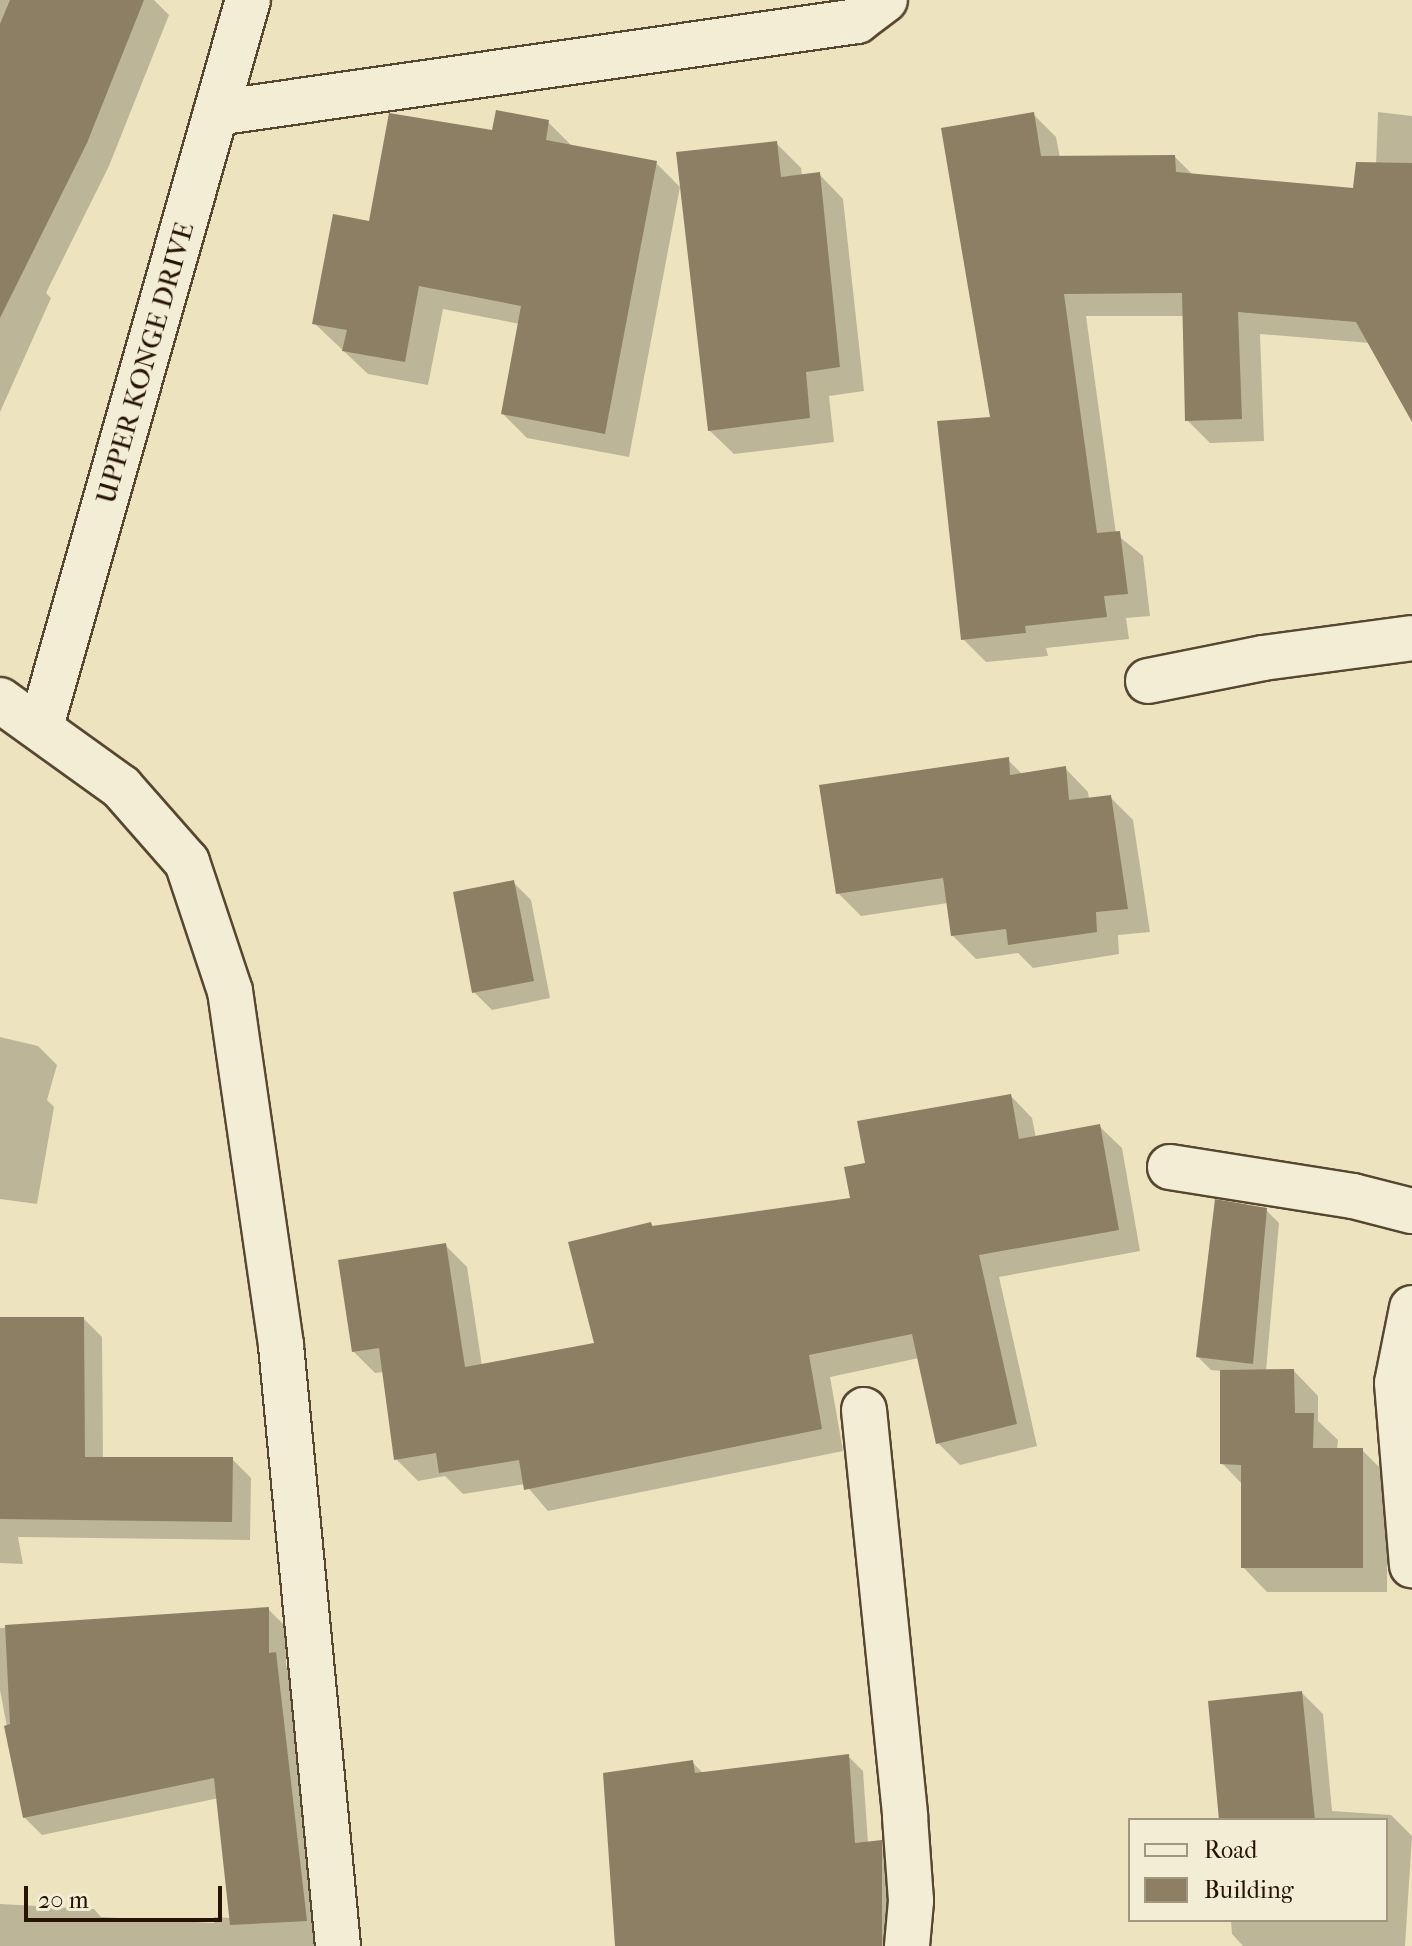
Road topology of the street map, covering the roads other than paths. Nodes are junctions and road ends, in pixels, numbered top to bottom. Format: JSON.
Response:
{"nodes":[{"id":1,"x":248,"y":0,"type":"edge"},
{"id":2,"x":885,"y":0,"type":"edge"},
{"id":3,"x":216,"y":113,"type":"junction"},
{"id":4,"x":1412,"y":638,"type":"edge"},
{"id":5,"x":1148,"y":681,"type":"dead end"},
{"id":6,"x":0,"y":700,"type":"edge"},
{"id":7,"x":41,"y":726,"type":"junction"},
{"id":8,"x":1170,"y":1167,"type":"dead end"},
{"id":9,"x":1412,"y":1211,"type":"edge"},
{"id":10,"x":1412,"y":1308,"type":"edge"},
{"id":11,"x":864,"y":1410,"type":"dead end"},
{"id":12,"x":1412,"y":1565,"type":"edge"},
{"id":13,"x":338,"y":1946,"type":"edge"},
{"id":14,"x":907,"y":1946,"type":"edge"}],
"edges":[{"from":1,"to":3,"type":"street","name":"UPPER KONGE DRIVE"},
{"from":2,"to":3,"type":"street"},
{"from":3,"to":7,"type":"street","name":"UPPER KONGE DRIVE"},
{"from":4,"to":5,"type":"street"},
{"from":6,"to":7,"type":"street"},
{"from":7,"to":13,"type":"street"},
{"from":8,"to":9,"type":"street"},
{"from":10,"to":12,"type":"street"},
{"from":11,"to":14,"type":"street"}]}
